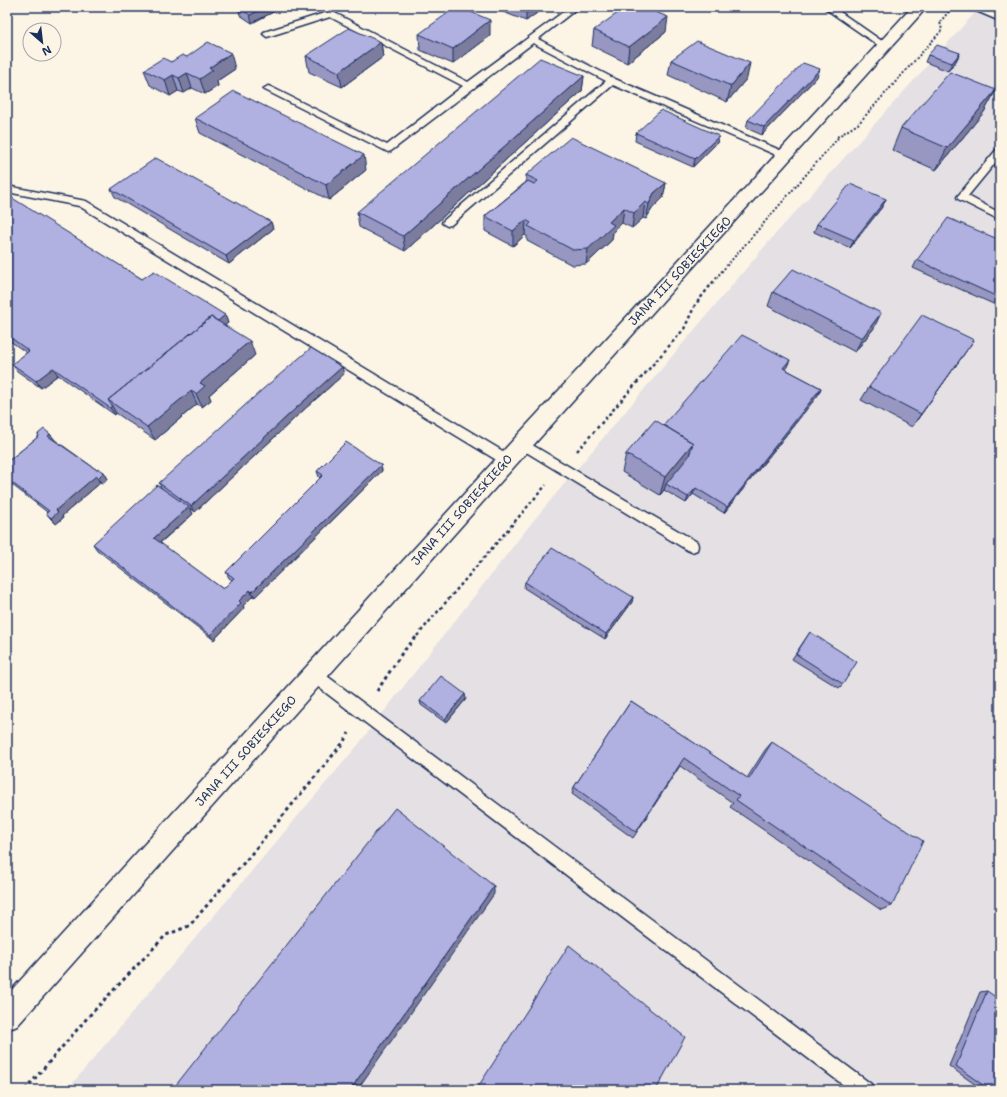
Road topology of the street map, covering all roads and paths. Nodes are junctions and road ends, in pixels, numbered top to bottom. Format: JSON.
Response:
{"nodes":[{"id":1,"x":575,"y":7,"type":"edge"},
{"id":2,"x":828,"y":7,"type":"edge"},
{"id":3,"x":920,"y":7,"type":"edge"},
{"id":4,"x":971,"y":7,"type":"edge"},
{"id":5,"x":1000,"y":18,"type":"edge"},
{"id":6,"x":267,"y":34,"type":"dead end"},
{"id":7,"x":532,"y":39,"type":"junction"},
{"id":8,"x":885,"y":46,"type":"junction"},
{"id":9,"x":612,"y":81,"type":"junction"},
{"id":10,"x":469,"y":86,"type":"junction"},
{"id":11,"x":268,"y":89,"type":"dead end"},
{"id":12,"x":838,"y":138,"type":"dead end"},
{"id":13,"x":1000,"y":151,"type":"edge"},
{"id":14,"x":786,"y":156,"type":"junction"},
{"id":15,"x":7,"y":189,"type":"edge"},
{"id":16,"x":1000,"y":217,"type":"edge"},
{"id":17,"x":447,"y":223,"type":"dead end"},
{"id":18,"x":522,"y":444,"type":"junction"},
{"id":19,"x":507,"y":460,"type":"junction"},
{"id":20,"x":561,"y":468,"type":"junction"},
{"id":21,"x":692,"y":546,"type":"dead end"},
{"id":22,"x":314,"y":676,"type":"junction"},
{"id":23,"x":363,"y":712,"type":"junction"},
{"id":24,"x":7,"y":1016,"type":"edge"},
{"id":25,"x":25,"y":1090,"type":"edge"},
{"id":26,"x":865,"y":1090,"type":"edge"}],
"edges":[{"from":1,"to":7,"type":"lane"},
{"from":2,"to":8,"type":"lane"},
{"from":3,"to":8,"type":"main road","name":"JANA III SOBIESKIEGO"},
{"from":4,"to":5,"type":"lane"},
{"from":6,"to":10,"type":"lane"},
{"from":7,"to":9,"type":"lane"},
{"from":7,"to":10,"type":"lane"},
{"from":8,"to":14,"type":"main road","name":"JANA III SOBIESKIEGO"},
{"from":9,"to":14,"type":"lane"},
{"from":9,"to":17,"type":"lane"},
{"from":10,"to":11,"type":"lane"},
{"from":12,"to":20,"type":"path"},
{"from":13,"to":16,"type":"lane"},
{"from":14,"to":18,"type":"main road","name":"JANA III SOBIESKIEGO"},
{"from":15,"to":19,"type":"lane"},
{"from":18,"to":19,"type":"main road","name":"JANA III SOBIESKIEGO"},
{"from":18,"to":20,"type":"lane"},
{"from":19,"to":22,"type":"main road","name":"JANA III SOBIESKIEGO"},
{"from":20,"to":21,"type":"lane"},
{"from":20,"to":23,"type":"path"},
{"from":22,"to":23,"type":"lane"},
{"from":22,"to":24,"type":"main road","name":"JANA III SOBIESKIEGO"},
{"from":23,"to":25,"type":"path"},
{"from":23,"to":26,"type":"lane"}]}
